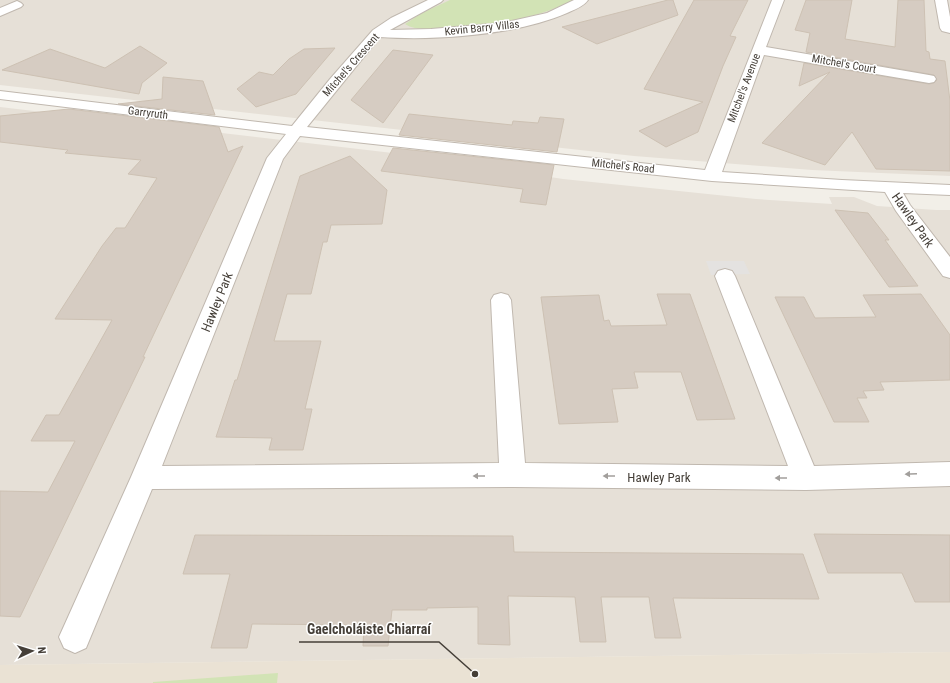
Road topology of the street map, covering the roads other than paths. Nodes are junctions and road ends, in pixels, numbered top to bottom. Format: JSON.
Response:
{"nodes":[{"id":1,"x":437,"y":0,"type":"edge"},
{"id":2,"x":582,"y":0,"type":"edge"},
{"id":3,"x":778,"y":0,"type":"edge"},
{"id":4,"x":941,"y":0,"type":"edge"},
{"id":5,"x":17,"y":6,"type":"dead end"},
{"id":6,"x":0,"y":12,"type":"edge"},
{"id":7,"x":950,"y":29,"type":"edge"},
{"id":8,"x":377,"y":33,"type":"junction"},
{"id":9,"x":759,"y":50,"type":"junction"},
{"id":10,"x":929,"y":79,"type":"dead end"},
{"id":11,"x":0,"y":95,"type":"edge"},
{"id":12,"x":297,"y":131,"type":"junction"},
{"id":13,"x":712,"y":176,"type":"junction"},
{"id":14,"x":890,"y":188,"type":"junction"},
{"id":15,"x":950,"y":190,"type":"edge"},
{"id":16,"x":950,"y":271,"type":"edge"},
{"id":17,"x":725,"y":276,"type":"dead end"},
{"id":18,"x":501,"y":300,"type":"dead end"},
{"id":19,"x":950,"y":474,"type":"edge"},
{"id":20,"x":513,"y":476,"type":"junction"},
{"id":21,"x":144,"y":477,"type":"junction"},
{"id":22,"x":806,"y":478,"type":"junction"},
{"id":23,"x":74,"y":636,"type":"dead end"}],
"edges":[{"from":1,"to":8,"type":"street","name":"Mitchel's Crescent"},
{"from":2,"to":8,"type":"street","name":"Kevin Barry Villas"},
{"from":3,"to":9,"type":"street","name":"Mitchel's Avenue"},
{"from":4,"to":7,"type":"street"},
{"from":5,"to":6,"type":"street"},
{"from":8,"to":12,"type":"street","name":"Mitchel's Crescent"},
{"from":9,"to":10,"type":"street","name":"Mitchel's Court"},
{"from":9,"to":13,"type":"street","name":"Mitchel's Avenue"},
{"from":11,"to":12,"type":"street","name":"Garryruth"},
{"from":12,"to":13,"type":"street","name":"Mitchel's Road"},
{"from":12,"to":21,"type":"street","name":"Hawley Park"},
{"from":13,"to":14,"type":"street","name":"Mitchel's Road"},
{"from":14,"to":15,"type":"street","name":"Mitchel's Road"},
{"from":14,"to":16,"type":"street","name":"Hawley Park"},
{"from":17,"to":22,"type":"street"},
{"from":18,"to":20,"type":"street"},
{"from":19,"to":22,"type":"street","name":"Hawley Park","one_way":true},
{"from":20,"to":21,"type":"street","name":"Hawley Park","one_way":true},
{"from":22,"to":20,"type":"street","name":"Hawley Park","one_way":true},
{"from":21,"to":23,"type":"street","name":"Hawley Park"}]}
